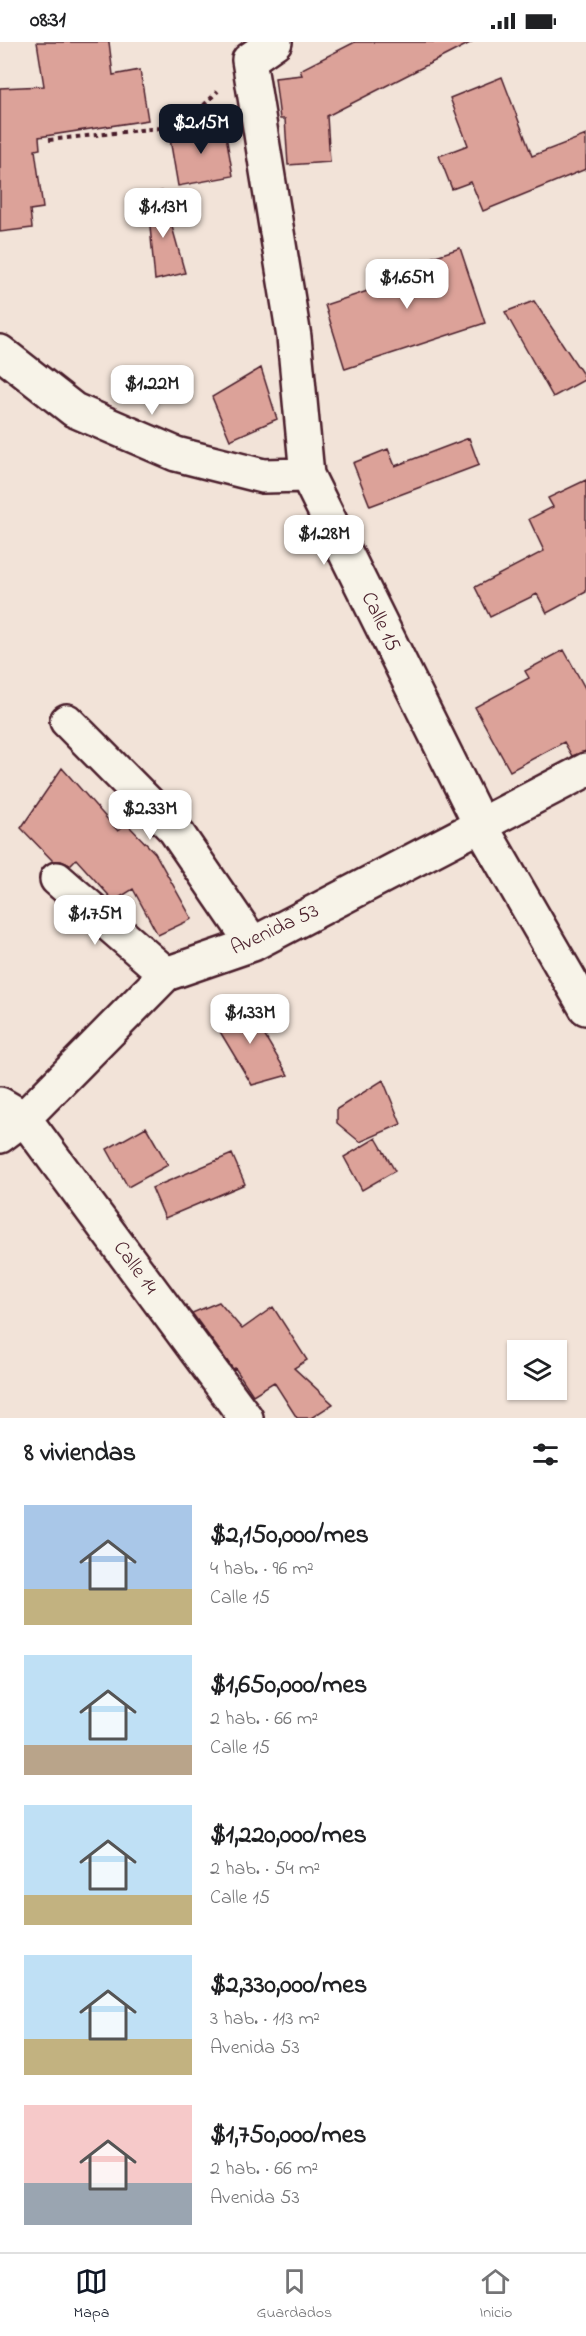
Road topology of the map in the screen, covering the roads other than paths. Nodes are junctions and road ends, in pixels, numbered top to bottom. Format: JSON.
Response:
{"nodes":[{"id":1,"x":262,"y":51,"type":"edge"},
{"id":2,"x":0,"y":352,"type":"edge"},
{"id":3,"x":308,"y":475,"type":"junction"},
{"id":4,"x":67,"y":721,"type":"dead end"},
{"id":5,"x":586,"y":770,"type":"edge"},
{"id":6,"x":481,"y":826,"type":"junction"},
{"id":7,"x":57,"y":879,"type":"dead end"},
{"id":8,"x":254,"y":944,"type":"junction"},
{"id":9,"x":166,"y":974,"type":"junction"},
{"id":10,"x":586,"y":1008,"type":"edge"},
{"id":11,"x":8,"y":1119,"type":"edge"},
{"id":12,"x":246,"y":1418,"type":"edge"}],
"edges":[{"from":1,"to":3,"type":"street","name":"Calle 15"},
{"from":2,"to":3,"type":"street"},
{"from":3,"to":6,"type":"street","name":"Calle 15"},
{"from":4,"to":8,"type":"street"},
{"from":5,"to":6,"type":"street","name":"Avenida 53"},
{"from":6,"to":8,"type":"street","name":"Avenida 53"},
{"from":6,"to":10,"type":"street","name":"Calle 15"},
{"from":7,"to":9,"type":"street"},
{"from":8,"to":9,"type":"street","name":"Avenida 53"},
{"from":9,"to":11,"type":"street","name":"Avenida 53"},
{"from":11,"to":12,"type":"street","name":"Calle 14"}]}
